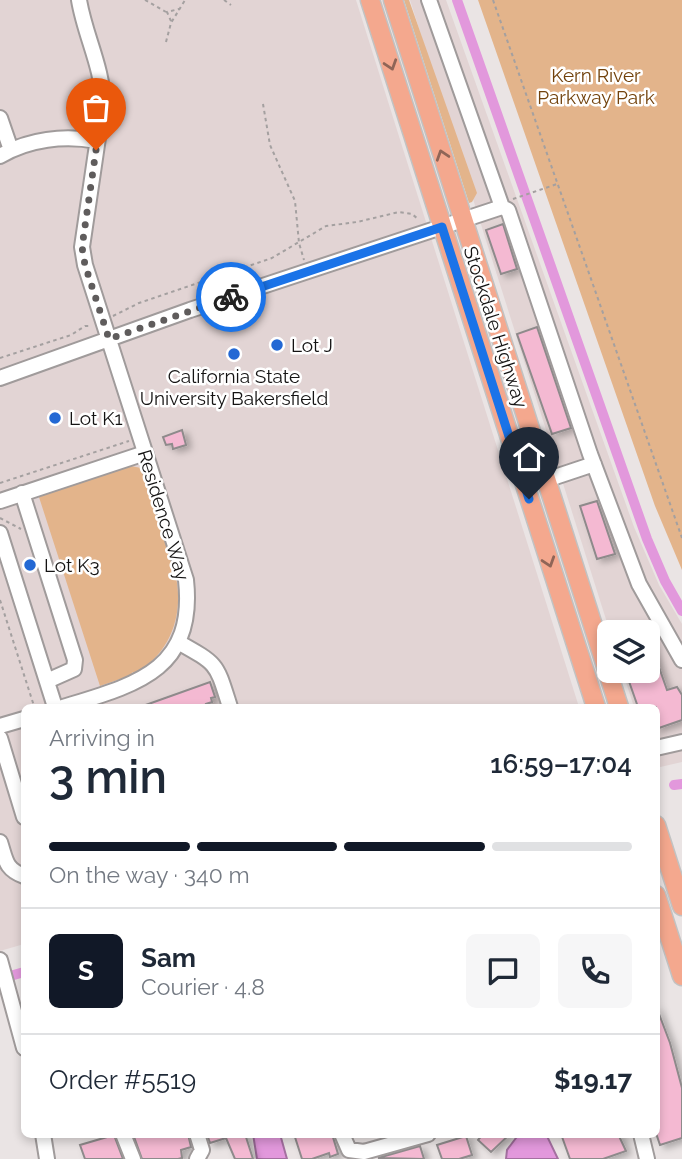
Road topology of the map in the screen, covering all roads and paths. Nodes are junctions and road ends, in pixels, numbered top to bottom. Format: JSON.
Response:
{"nodes":[{"id":1,"x":79,"y":0,"type":"edge"},
{"id":2,"x":145,"y":0,"type":"edge"},
{"id":3,"x":184,"y":0,"type":"edge"},
{"id":4,"x":224,"y":0,"type":"edge"},
{"id":5,"x":370,"y":0,"type":"edge"},
{"id":6,"x":393,"y":0,"type":"edge"},
{"id":7,"x":429,"y":0,"type":"edge"},
{"id":8,"x":493,"y":0,"type":"edge"},
{"id":9,"x":231,"y":5,"type":"dead end"},
{"id":10,"x":180,"y":9,"type":"junction"},
{"id":11,"x":167,"y":12,"type":"junction"},
{"id":12,"x":172,"y":23,"type":"junction"},
{"id":13,"x":166,"y":42,"type":"dead end"},
{"id":14,"x":263,"y":104,"type":"dead end"},
{"id":15,"x":0,"y":118,"type":"edge"},
{"id":16,"x":97,"y":141,"type":"junction"},
{"id":17,"x":5,"y":153,"type":"edge"},
{"id":18,"x":557,"y":184,"type":"junction"},
{"id":19,"x":514,"y":198,"type":"dead end"},
{"id":20,"x":502,"y":207,"type":"junction"},
{"id":21,"x":418,"y":219,"type":"dead end"},
{"id":22,"x":463,"y":220,"type":"junction"},
{"id":23,"x":442,"y":227,"type":"junction"},
{"id":24,"x":299,"y":243,"type":"junction"},
{"id":25,"x":307,"y":272,"type":"junction"},
{"id":26,"x":112,"y":317,"type":"dead end"},
{"id":27,"x":92,"y":326,"type":"dead end"},
{"id":28,"x":109,"y":339,"type":"junction"},
{"id":29,"x":0,"y":358,"type":"edge"},
{"id":30,"x":0,"y":378,"type":"edge"},
{"id":31,"x":129,"y":441,"type":"dead end"},
{"id":32,"x":145,"y":453,"type":"junction"},
{"id":33,"x":594,"y":464,"type":"junction"},
{"id":34,"x":546,"y":480,"type":"junction"},
{"id":35,"x":0,"y":483,"type":"edge"},
{"id":36,"x":22,"y":493,"type":"junction"},
{"id":37,"x":0,"y":501,"type":"edge"},
{"id":38,"x":0,"y":533,"type":"edge"},
{"id":39,"x":682,"y":538,"type":"edge"},
{"id":40,"x":0,"y":600,"type":"edge"},
{"id":41,"x":178,"y":642,"type":"junction"},
{"id":42,"x":577,"y":649,"type":"junction"},
{"id":43,"x":682,"y":660,"type":"edge"},
{"id":44,"x":47,"y":681,"type":"junction"},
{"id":45,"x":33,"y":704,"type":"edge"},
{"id":46,"x":54,"y":704,"type":"edge"},
{"id":47,"x":72,"y":704,"type":"edge"},
{"id":48,"x":229,"y":704,"type":"edge"},
{"id":49,"x":595,"y":704,"type":"edge"},
{"id":50,"x":606,"y":704,"type":"edge"},
{"id":51,"x":618,"y":704,"type":"edge"},
{"id":52,"x":21,"y":720,"type":"edge"},
{"id":53,"x":0,"y":726,"type":"edge"},
{"id":54,"x":0,"y":738,"type":"edge"},
{"id":55,"x":682,"y":742,"type":"edge"},
{"id":56,"x":660,"y":747,"type":"edge"},
{"id":57,"x":21,"y":807,"type":"edge"},
{"id":58,"x":660,"y":833,"type":"edge"},
{"id":59,"x":0,"y":842,"type":"edge"},
{"id":60,"x":676,"y":867,"type":"edge"},
{"id":61,"x":21,"y":875,"type":"edge"},
{"id":62,"x":682,"y":906,"type":"edge"},
{"id":63,"x":660,"y":907,"type":"edge"},
{"id":64,"x":0,"y":960,"type":"edge"},
{"id":65,"x":682,"y":975,"type":"edge"},
{"id":66,"x":21,"y":1036,"type":"edge"},
{"id":67,"x":44,"y":1138,"type":"edge"},
{"id":68,"x":125,"y":1138,"type":"edge"},
{"id":69,"x":198,"y":1138,"type":"edge"},
{"id":70,"x":344,"y":1138,"type":"edge"},
{"id":71,"x":414,"y":1138,"type":"edge"},
{"id":72,"x":642,"y":1138,"type":"edge"},
{"id":73,"x":47,"y":1159,"type":"edge"},
{"id":74,"x":133,"y":1159,"type":"edge"},
{"id":75,"x":197,"y":1159,"type":"edge"},
{"id":76,"x":648,"y":1159,"type":"edge"}],
"edges":[{"from":1,"to":16,"type":"street","name":"Residence Way"},
{"from":2,"to":11,"type":"path"},
{"from":3,"to":10,"type":"path"},
{"from":4,"to":9,"type":"path"},
{"from":5,"to":23,"type":"main road","name":"Stockdale Highway","one_way":true},
{"from":22,"to":6,"type":"main road","name":"Stockdale Highway","one_way":true},
{"from":7,"to":20,"type":"street"},
{"from":8,"to":18,"type":"path"},
{"from":10,"to":11,"type":"path"},
{"from":10,"to":12,"type":"path"},
{"from":11,"to":12,"type":"path"},
{"from":12,"to":13,"type":"path"},
{"from":14,"to":24,"type":"path"},
{"from":15,"to":17,"type":"street"},
{"from":16,"to":17,"type":"street"},
{"from":16,"to":28,"type":"street","name":"Residence Way"},
{"from":18,"to":19,"type":"path"},
{"from":18,"to":39,"type":"path"},
{"from":20,"to":22,"type":"street"},
{"from":20,"to":33,"type":"street"},
{"from":21,"to":24,"type":"path"},
{"from":22,"to":23,"type":"street"},
{"from":22,"to":34,"type":"main road","name":"Stockdale Highway"},
{"from":23,"to":25,"type":"street"},
{"from":23,"to":42,"type":"main road","name":"Stockdale Highway","one_way":true},
{"from":24,"to":25,"type":"path"},
{"from":24,"to":26,"type":"path"},
{"from":25,"to":28,"type":"street"},
{"from":27,"to":29,"type":"path"},
{"from":28,"to":30,"type":"street"},
{"from":28,"to":32,"type":"street","name":"Residence Way"},
{"from":31,"to":35,"type":"path"},
{"from":32,"to":36,"type":"street"},
{"from":32,"to":41,"type":"street","name":"Residence Way"},
{"from":33,"to":34,"type":"street"},
{"from":33,"to":43,"type":"street"},
{"from":34,"to":51,"type":"main road","name":"Stockdale Highway"},
{"from":36,"to":37,"type":"street"},
{"from":36,"to":44,"type":"street"},
{"from":38,"to":44,"type":"street"},
{"from":40,"to":45,"type":"path"},
{"from":41,"to":47,"type":"street","name":"Residence Way"},
{"from":41,"to":48,"type":"street"},
{"from":42,"to":49,"type":"main road","name":"Stockdale Highway"},
{"from":42,"to":50,"type":"main road"},
{"from":44,"to":46,"type":"street"},
{"from":52,"to":53,"type":"street"},
{"from":54,"to":57,"type":"street"},
{"from":55,"to":56,"type":"street"},
{"from":58,"to":60,"type":"main road"},
{"from":59,"to":61,"type":"street"},
{"from":60,"to":62,"type":"main road"},
{"from":63,"to":65,"type":"main road"},
{"from":64,"to":66,"type":"street"},
{"from":67,"to":73,"type":"street"},
{"from":68,"to":74,"type":"street"},
{"from":69,"to":75,"type":"street"},
{"from":70,"to":71,"type":"street"},
{"from":72,"to":76,"type":"street"}]}
